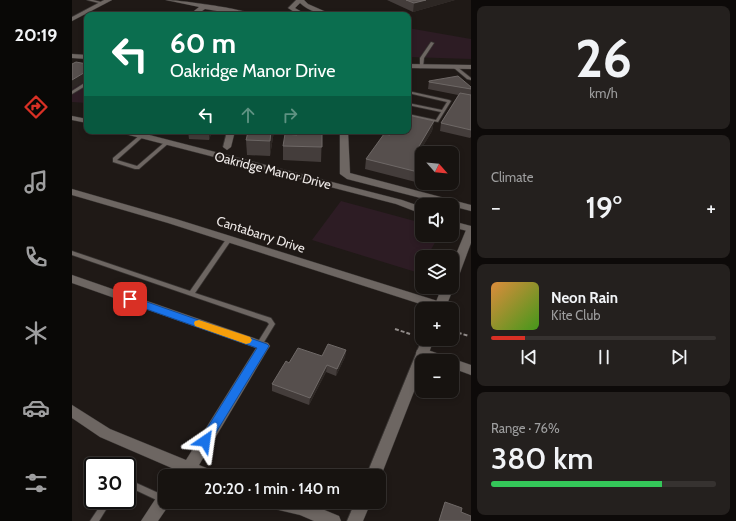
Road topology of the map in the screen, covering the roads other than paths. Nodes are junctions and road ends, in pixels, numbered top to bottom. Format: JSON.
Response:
{"nodes":[{"id":1,"x":88,"y":0,"type":"edge"},
{"id":2,"x":169,"y":0,"type":"edge"},
{"id":3,"x":301,"y":0,"type":"edge"},
{"id":4,"x":106,"y":2,"type":"edge"},
{"id":5,"x":205,"y":6,"type":"junction"},
{"id":6,"x":86,"y":12,"type":"edge"},
{"id":7,"x":196,"y":12,"type":"edge"},
{"id":8,"x":236,"y":12,"type":"edge"},
{"id":9,"x":297,"y":12,"type":"edge"},
{"id":10,"x":323,"y":12,"type":"edge"},
{"id":11,"x":84,"y":13,"type":"edge"},
{"id":12,"x":72,"y":19,"type":"edge"},
{"id":13,"x":432,"y":43,"type":"dead end"},
{"id":14,"x":72,"y":56,"type":"edge"},
{"id":15,"x":84,"y":56,"type":"edge"},
{"id":16,"x":411,"y":66,"type":"edge"},
{"id":17,"x":421,"y":67,"type":"junction"},
{"id":18,"x":455,"y":67,"type":"junction"},
{"id":19,"x":471,"y":67,"type":"edge"},
{"id":20,"x":471,"y":79,"type":"edge"},
{"id":21,"x":84,"y":85,"type":"edge"},
{"id":22,"x":72,"y":93,"type":"edge"},
{"id":23,"x":411,"y":93,"type":"edge"},
{"id":24,"x":411,"y":105,"type":"edge"},
{"id":25,"x":443,"y":111,"type":"junction"},
{"id":26,"x":411,"y":116,"type":"edge"},
{"id":27,"x":72,"y":118,"type":"edge"},
{"id":28,"x":84,"y":121,"type":"edge"},
{"id":29,"x":135,"y":134,"type":"edge"},
{"id":30,"x":230,"y":134,"type":"edge"},
{"id":31,"x":344,"y":134,"type":"edge"},
{"id":32,"x":142,"y":136,"type":"junction"},
{"id":33,"x":168,"y":142,"type":"junction"},
{"id":34,"x":227,"y":148,"type":"dead end"},
{"id":35,"x":72,"y":192,"type":"edge"},
{"id":36,"x":415,"y":208,"type":"edge"},
{"id":37,"x":471,"y":208,"type":"edge"},
{"id":38,"x":459,"y":226,"type":"edge"},
{"id":39,"x":471,"y":230,"type":"edge"},
{"id":40,"x":229,"y":239,"type":"junction"},
{"id":41,"x":72,"y":253,"type":"edge"},
{"id":42,"x":459,"y":260,"type":"edge"},
{"id":43,"x":72,"y":279,"type":"edge"},
{"id":44,"x":192,"y":294,"type":"junction"},
{"id":45,"x":422,"y":302,"type":"edge"},
{"id":46,"x":259,"y":345,"type":"junction"},
{"id":47,"x":425,"y":346,"type":"edge"},
{"id":48,"x":422,"y":353,"type":"junction"},
{"id":49,"x":425,"y":354,"type":"edge"},
{"id":50,"x":459,"y":366,"type":"edge"},
{"id":51,"x":471,"y":370,"type":"edge"},
{"id":52,"x":72,"y":411,"type":"edge"},
{"id":53,"x":182,"y":469,"type":"edge"},
{"id":54,"x":185,"y":469,"type":"edge"},
{"id":55,"x":377,"y":469,"type":"edge"},
{"id":56,"x":136,"y":486,"type":"edge"},
{"id":57,"x":158,"y":495,"type":"edge"},
{"id":58,"x":158,"y":508,"type":"edge"},
{"id":59,"x":102,"y":509,"type":"edge"},
{"id":60,"x":304,"y":509,"type":"edge"},
{"id":61,"x":360,"y":509,"type":"edge"},
{"id":62,"x":94,"y":521,"type":"edge"},
{"id":63,"x":150,"y":521,"type":"edge"},
{"id":64,"x":334,"y":521,"type":"edge"},
{"id":65,"x":355,"y":521,"type":"edge"}],
"edges":[{"from":1,"to":4,"type":"lane"},
{"from":2,"to":5,"type":"street"},
{"from":3,"to":9,"type":"street"},
{"from":3,"to":10,"type":"street"},
{"from":4,"to":6,"type":"street"},
{"from":5,"to":7,"type":"street"},
{"from":5,"to":8,"type":"street"},
{"from":11,"to":12,"type":"street"},
{"from":13,"to":17,"type":"lane"},
{"from":14,"to":15,"type":"street"},
{"from":16,"to":17,"type":"street"},
{"from":17,"to":18,"type":"street"},
{"from":18,"to":19,"type":"street"},
{"from":18,"to":20,"type":"lane"},
{"from":21,"to":22,"type":"lane"},
{"from":23,"to":25,"type":"lane"},
{"from":24,"to":25,"type":"lane"},
{"from":25,"to":26,"type":"lane"},
{"from":27,"to":28,"type":"street"},
{"from":29,"to":32,"type":"street","name":"Oakridge Manor Drive"},
{"from":30,"to":34,"type":"street"},
{"from":31,"to":37,"type":"street"},
{"from":32,"to":33,"type":"street","name":"Oakridge Manor Drive"},
{"from":32,"to":33,"type":"lane"},
{"from":33,"to":36,"type":"street","name":"Oakridge Manor Drive"},
{"from":35,"to":40,"type":"street","name":"Cantabarry Drive"},
{"from":38,"to":39,"type":"street"},
{"from":39,"to":42,"type":"street"},
{"from":40,"to":44,"type":"lane"},
{"from":40,"to":45,"type":"street","name":"Cantabarry Drive"},
{"from":41,"to":44,"type":"lane"},
{"from":43,"to":46,"type":"street"},
{"from":44,"to":46,"type":"lane"},
{"from":46,"to":54,"type":"street"},
{"from":47,"to":48,"type":"street"},
{"from":48,"to":49,"type":"street"},
{"from":48,"to":55,"type":"street"},
{"from":50,"to":51,"type":"street"},
{"from":52,"to":53,"type":"street"},
{"from":56,"to":57,"type":"lane"},
{"from":58,"to":63,"type":"street"},
{"from":59,"to":62,"type":"lane"},
{"from":60,"to":64,"type":"street"},
{"from":61,"to":65,"type":"street"}]}
